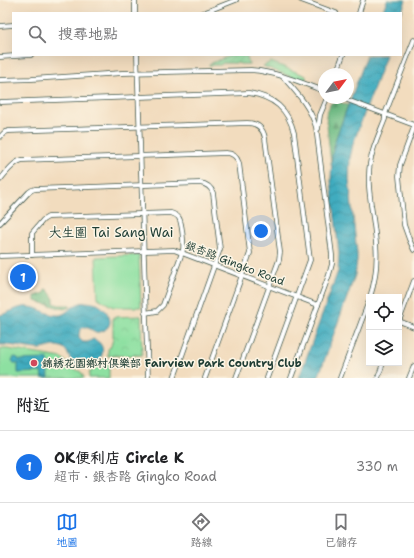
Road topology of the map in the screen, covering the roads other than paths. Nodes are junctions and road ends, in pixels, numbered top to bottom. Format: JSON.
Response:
{"nodes":[{"id":1,"x":135,"y":0,"type":"edge"},
{"id":2,"x":236,"y":0,"type":"edge"},
{"id":3,"x":301,"y":0,"type":"edge"},
{"id":4,"x":364,"y":0,"type":"edge"},
{"id":5,"x":135,"y":12,"type":"edge"},
{"id":6,"x":206,"y":12,"type":"edge"},
{"id":7,"x":333,"y":12,"type":"edge"},
{"id":8,"x":359,"y":12,"type":"edge"},
{"id":9,"x":12,"y":25,"type":"edge"},
{"id":10,"x":0,"y":26,"type":"edge"},
{"id":11,"x":414,"y":40,"type":"edge"},
{"id":12,"x":16,"y":56,"type":"edge"},
{"id":13,"x":137,"y":56,"type":"edge"},
{"id":14,"x":343,"y":56,"type":"edge"},
{"id":15,"x":0,"y":57,"type":"edge"},
{"id":16,"x":338,"y":68,"type":"edge"},
{"id":17,"x":137,"y":74,"type":"junction"},
{"id":18,"x":281,"y":75,"type":"junction"},
{"id":19,"x":0,"y":80,"type":"edge"},
{"id":20,"x":318,"y":89,"type":"edge"},
{"id":21,"x":138,"y":97,"type":"junction"},
{"id":22,"x":0,"y":102,"type":"edge"},
{"id":23,"x":354,"y":102,"type":"edge"},
{"id":24,"x":325,"y":104,"type":"edge"},
{"id":25,"x":385,"y":114,"type":"junction"},
{"id":26,"x":139,"y":126,"type":"junction"},
{"id":27,"x":414,"y":126,"type":"edge"},
{"id":28,"x":318,"y":133,"type":"junction"},
{"id":29,"x":0,"y":137,"type":"edge"},
{"id":30,"x":140,"y":155,"type":"junction"},
{"id":31,"x":0,"y":180,"type":"edge"},
{"id":32,"x":141,"y":185,"type":"junction"},
{"id":33,"x":142,"y":214,"type":"junction"},
{"id":34,"x":0,"y":223,"type":"edge"},
{"id":35,"x":414,"y":250,"type":"edge"},
{"id":36,"x":143,"y":251,"type":"junction"},
{"id":37,"x":182,"y":253,"type":"junction"},
{"id":38,"x":32,"y":255,"type":"junction"},
{"id":39,"x":0,"y":256,"type":"edge"},
{"id":40,"x":215,"y":265,"type":"junction"},
{"id":41,"x":242,"y":276,"type":"junction"},
{"id":42,"x":414,"y":284,"type":"edge"},
{"id":43,"x":270,"y":286,"type":"junction"},
{"id":44,"x":371,"y":294,"type":"edge"},
{"id":45,"x":297,"y":297,"type":"junction"},
{"id":46,"x":318,"y":305,"type":"junction"},
{"id":47,"x":366,"y":312,"type":"edge"},
{"id":48,"x":146,"y":313,"type":"junction"},
{"id":49,"x":402,"y":314,"type":"edge"},
{"id":50,"x":402,"y":322,"type":"edge"},
{"id":51,"x":414,"y":327,"type":"edge"},
{"id":52,"x":382,"y":366,"type":"edge"},
{"id":53,"x":414,"y":366,"type":"edge"},
{"id":54,"x":148,"y":378,"type":"edge"},
{"id":55,"x":174,"y":378,"type":"edge"},
{"id":56,"x":205,"y":378,"type":"edge"},
{"id":57,"x":236,"y":378,"type":"edge"},
{"id":58,"x":267,"y":378,"type":"edge"},
{"id":59,"x":291,"y":378,"type":"edge"},
{"id":60,"x":340,"y":378,"type":"edge"},
{"id":61,"x":378,"y":378,"type":"edge"},
{"id":62,"x":409,"y":378,"type":"edge"}],
"edges":[{"from":1,"to":5,"type":"street"},
{"from":2,"to":6,"type":"street"},
{"from":3,"to":7,"type":"street"},
{"from":4,"to":8,"type":"street"},
{"from":9,"to":10,"type":"street"},
{"from":11,"to":25,"type":"street"},
{"from":12,"to":15,"type":"street"},
{"from":13,"to":17,"type":"street"},
{"from":14,"to":16,"type":"street"},
{"from":17,"to":18,"type":"street"},
{"from":17,"to":19,"type":"street"},
{"from":17,"to":21,"type":"street"},
{"from":18,"to":20,"type":"street"},
{"from":18,"to":28,"type":"street"},
{"from":21,"to":22,"type":"street"},
{"from":21,"to":26,"type":"street"},
{"from":21,"to":45,"type":"street"},
{"from":23,"to":25,"type":"street"},
{"from":24,"to":28,"type":"street"},
{"from":25,"to":27,"type":"street"},
{"from":25,"to":44,"type":"street"},
{"from":26,"to":29,"type":"street"},
{"from":26,"to":30,"type":"street"},
{"from":26,"to":43,"type":"street"},
{"from":27,"to":35,"type":"street"},
{"from":28,"to":46,"type":"street"},
{"from":30,"to":31,"type":"street"},
{"from":30,"to":32,"type":"street"},
{"from":30,"to":41,"type":"street"},
{"from":32,"to":33,"type":"street"},
{"from":32,"to":34,"type":"street"},
{"from":32,"to":40,"type":"street"},
{"from":33,"to":36,"type":"street"},
{"from":33,"to":37,"type":"street"},
{"from":33,"to":38,"type":"street"},
{"from":36,"to":37,"type":"street","name":"銀杏路 Gingko Road"},
{"from":36,"to":38,"type":"street","name":"銀杏路 Gingko Road"},
{"from":36,"to":48,"type":"street"},
{"from":37,"to":40,"type":"street","name":"銀杏路 Gingko Road"},
{"from":37,"to":48,"type":"street"},
{"from":38,"to":39,"type":"street","name":"銀杏路 Gingko Road"},
{"from":40,"to":41,"type":"street","name":"銀杏路 Gingko Road"},
{"from":40,"to":55,"type":"street"},
{"from":41,"to":43,"type":"street","name":"銀杏路 Gingko Road"},
{"from":41,"to":56,"type":"street"},
{"from":42,"to":49,"type":"street"},
{"from":43,"to":45,"type":"street","name":"銀杏路 Gingko Road"},
{"from":43,"to":57,"type":"street"},
{"from":45,"to":46,"type":"street","name":"銀杏路 Gingko Road"},
{"from":45,"to":58,"type":"street"},
{"from":46,"to":59,"type":"street"},
{"from":47,"to":60,"type":"street"},
{"from":48,"to":54,"type":"street"},
{"from":50,"to":51,"type":"street"},
{"from":52,"to":61,"type":"street"},
{"from":53,"to":62,"type":"street"}]}
